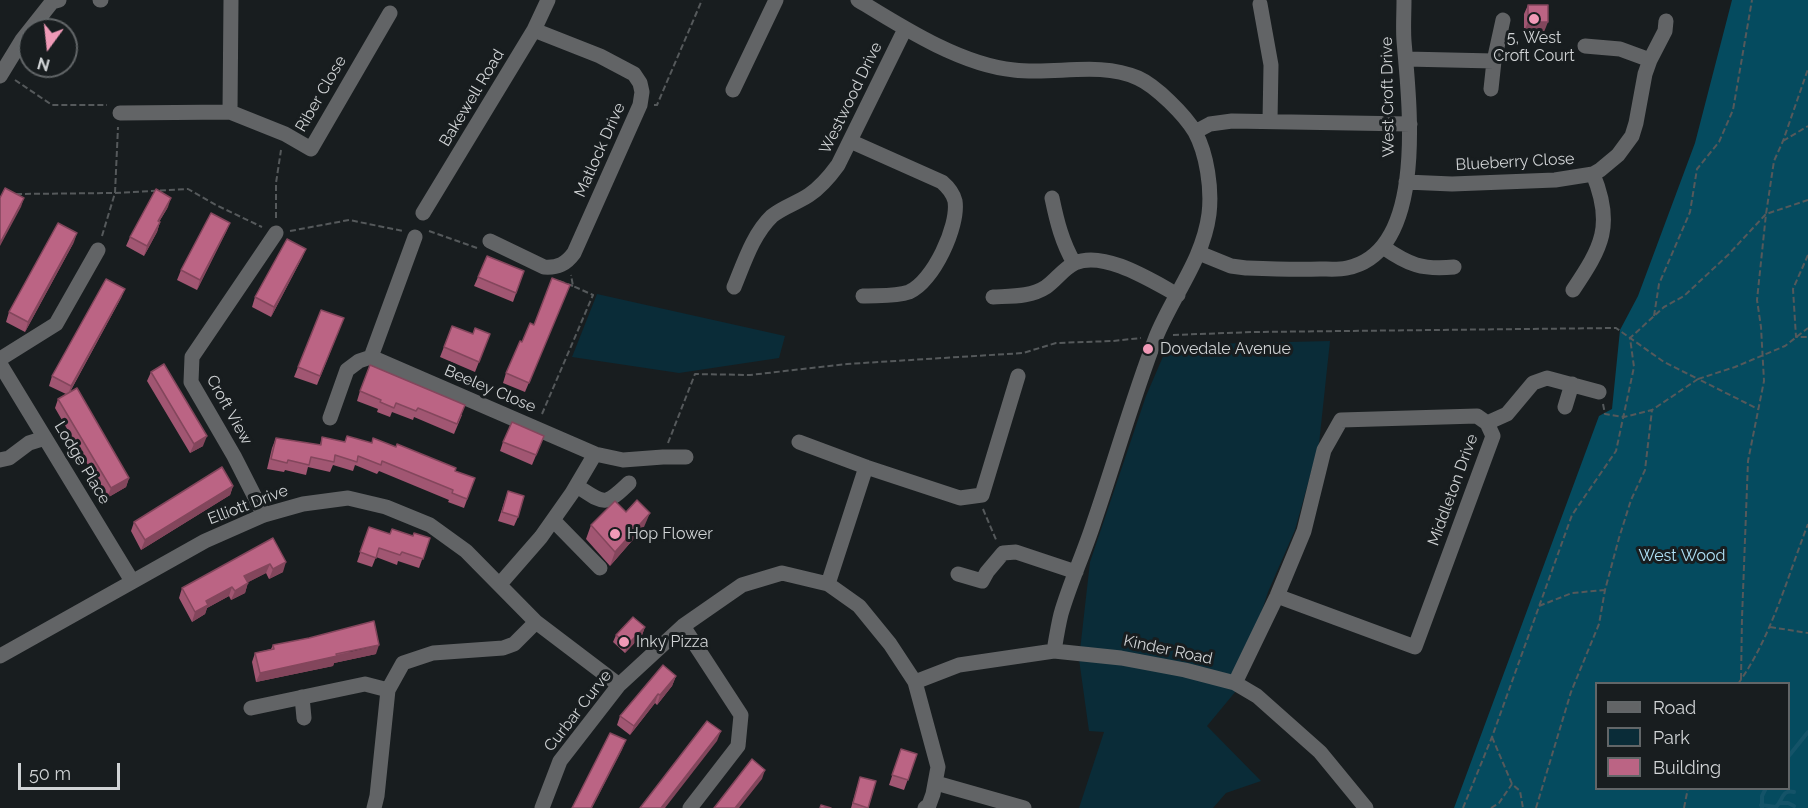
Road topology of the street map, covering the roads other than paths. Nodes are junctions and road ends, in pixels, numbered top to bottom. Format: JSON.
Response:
{"nodes":[{"id":1,"x":59,"y":0,"type":"edge"},
{"id":2,"x":231,"y":0,"type":"edge"},
{"id":3,"x":548,"y":0,"type":"edge"},
{"id":4,"x":776,"y":0,"type":"edge"},
{"id":5,"x":858,"y":0,"type":"edge"},
{"id":6,"x":1404,"y":0,"type":"edge"},
{"id":7,"x":1260,"y":4,"type":"dead end"},
{"id":8,"x":390,"y":13,"type":"dead end"},
{"id":9,"x":1503,"y":20,"type":"dead end"},
{"id":10,"x":1666,"y":21,"type":"dead end"},
{"id":11,"x":905,"y":29,"type":"junction"},
{"id":12,"x":534,"y":30,"type":"junction"},
{"id":13,"x":1281,"y":30,"type":"dead end"},
{"id":14,"x":1266,"y":35,"type":"junction"},
{"id":15,"x":1585,"y":46,"type":"dead end"},
{"id":16,"x":1406,"y":59,"type":"junction"},
{"id":17,"x":1650,"y":60,"type":"junction"},
{"id":18,"x":1494,"y":61,"type":"junction"},
{"id":19,"x":1,"y":74,"type":"edge"},
{"id":20,"x":1491,"y":89,"type":"dead end"},
{"id":21,"x":733,"y":90,"type":"dead end"},
{"id":22,"x":126,"y":109,"type":"road end"},
{"id":23,"x":230,"y":112,"type":"junction"},
{"id":24,"x":1270,"y":121,"type":"junction"},
{"id":25,"x":1410,"y":124,"type":"junction"},
{"id":26,"x":1195,"y":132,"type":"junction"},
{"id":27,"x":850,"y":141,"type":"junction"},
{"id":28,"x":1593,"y":174,"type":"junction"},
{"id":29,"x":1406,"y":182,"type":"junction"},
{"id":30,"x":1052,"y":198,"type":"dead end"},
{"id":31,"x":276,"y":233,"type":"road end"},
{"id":32,"x":490,"y":241,"type":"road end"},
{"id":33,"x":1383,"y":248,"type":"junction"},
{"id":34,"x":98,"y":250,"type":"road end"},
{"id":35,"x":1199,"y":253,"type":"junction"},
{"id":36,"x":1074,"y":263,"type":"junction"},
{"id":37,"x":1454,"y":267,"type":"dead end"},
{"id":38,"x":734,"y":286,"type":"dead end"},
{"id":39,"x":1573,"y":290,"type":"dead end"},
{"id":40,"x":1178,"y":295,"type":"junction"},
{"id":41,"x":863,"y":296,"type":"dead end"},
{"id":42,"x":993,"y":297,"type":"dead end"},
{"id":43,"x":371,"y":357,"type":"junction"},
{"id":44,"x":0,"y":359,"type":"edge"},
{"id":45,"x":0,"y":364,"type":"edge"},
{"id":46,"x":1018,"y":376,"type":"dead end"},
{"id":47,"x":1572,"y":384,"type":"junction"},
{"id":48,"x":1599,"y":392,"type":"dead end"},
{"id":49,"x":1565,"y":407,"type":"dead end"},
{"id":50,"x":330,"y":418,"type":"dead end"},
{"id":51,"x":1487,"y":423,"type":"junction"},
{"id":52,"x":45,"y":438,"type":"junction"},
{"id":53,"x":799,"y":442,"type":"dead end"},
{"id":54,"x":595,"y":454,"type":"junction"},
{"id":55,"x":686,"y":457,"type":"dead end"},
{"id":56,"x":0,"y":460,"type":"edge"},
{"id":57,"x":866,"y":467,"type":"junction"},
{"id":58,"x":629,"y":483,"type":"dead end"},
{"id":59,"x":577,"y":486,"type":"junction"},
{"id":60,"x":264,"y":515,"type":"junction"},
{"id":61,"x":553,"y":520,"type":"junction"},
{"id":62,"x":600,"y":567,"type":"dead end"},
{"id":63,"x":1076,"y":572,"type":"junction"},
{"id":64,"x":958,"y":574,"type":"dead end"},
{"id":65,"x":132,"y":581,"type":"junction"},
{"id":66,"x":500,"y":584,"type":"junction"},
{"id":67,"x":828,"y":584,"type":"junction"},
{"id":68,"x":1277,"y":596,"type":"junction"},
{"id":69,"x":536,"y":622,"type":"junction"},
{"id":70,"x":683,"y":626,"type":"junction"},
{"id":71,"x":1054,"y":651,"type":"junction"},
{"id":72,"x":1,"y":653,"type":"edge"},
{"id":73,"x":915,"y":682,"type":"junction"},
{"id":74,"x":1235,"y":683,"type":"junction"},
{"id":75,"x":619,"y":684,"type":"junction"},
{"id":76,"x":388,"y":690,"type":"junction"},
{"id":77,"x":302,"y":697,"type":"junction"},
{"id":78,"x":251,"y":708,"type":"dead end"},
{"id":79,"x":304,"y":718,"type":"dead end"},
{"id":80,"x":936,"y":783,"type":"junction"},
{"id":81,"x":374,"y":808,"type":"edge"},
{"id":82,"x":542,"y":808,"type":"edge"},
{"id":83,"x":690,"y":808,"type":"edge"},
{"id":84,"x":925,"y":808,"type":"edge"},
{"id":85,"x":1024,"y":808,"type":"edge"},
{"id":86,"x":1366,"y":808,"type":"edge"}],
"edges":[{"from":1,"to":19,"type":"street"},
{"from":2,"to":23,"type":"street"},
{"from":3,"to":12,"type":"street","name":"Bakewell Road"},
{"from":4,"to":21,"type":"street"},
{"from":5,"to":11,"type":"street"},
{"from":6,"to":16,"type":"street","name":"West Croft Drive"},
{"from":7,"to":14,"type":"street"},
{"from":8,"to":23,"type":"street","name":"Riber Close"},
{"from":9,"to":18,"type":"street"},
{"from":10,"to":17,"type":"street","name":"Blueberry Close"},
{"from":11,"to":26,"type":"street"},
{"from":11,"to":27,"type":"street","name":"Westwood Drive"},
{"from":12,"to":32,"type":"street","name":"Matlock Drive"},
{"from":12,"to":43,"type":"street","name":"Bakewell Road"},
{"from":13,"to":14,"type":"street"},
{"from":14,"to":24,"type":"street"},
{"from":15,"to":17,"type":"street"},
{"from":16,"to":18,"type":"street"},
{"from":16,"to":25,"type":"street","name":"West Croft Drive"},
{"from":17,"to":28,"type":"street","name":"Blueberry Close"},
{"from":18,"to":20,"type":"street"},
{"from":22,"to":23,"type":"street","name":"Riber Close"},
{"from":24,"to":25,"type":"street"},
{"from":24,"to":26,"type":"street"},
{"from":25,"to":29,"type":"street","name":"West Croft Drive"},
{"from":26,"to":35,"type":"street"},
{"from":27,"to":38,"type":"street","name":"Westwood Drive"},
{"from":27,"to":41,"type":"street"},
{"from":28,"to":29,"type":"street","name":"Blueberry Close"},
{"from":28,"to":39,"type":"street"},
{"from":29,"to":33,"type":"street","name":"West Croft Drive"},
{"from":30,"to":36,"type":"street"},
{"from":31,"to":60,"type":"street","name":"Croft View"},
{"from":33,"to":35,"type":"street","name":"West Croft Drive"},
{"from":33,"to":37,"type":"street"},
{"from":34,"to":44,"type":"street"},
{"from":35,"to":40,"type":"street"},
{"from":36,"to":40,"type":"street"},
{"from":36,"to":42,"type":"street"},
{"from":40,"to":63,"type":"street"},
{"from":43,"to":50,"type":"street"},
{"from":43,"to":54,"type":"street","name":"Beeley Close"},
{"from":45,"to":52,"type":"street","name":"Lodge Place"},
{"from":46,"to":57,"type":"street"},
{"from":47,"to":48,"type":"street"},
{"from":47,"to":49,"type":"street"},
{"from":47,"to":51,"type":"street"},
{"from":51,"to":68,"type":"street","name":"Middleton Drive"},
{"from":51,"to":68,"type":"street","name":"Middleton Drive"},
{"from":52,"to":56,"type":"street"},
{"from":52,"to":65,"type":"street","name":"Lodge Place"},
{"from":53,"to":57,"type":"street"},
{"from":54,"to":55,"type":"street","name":"Beeley Close"},
{"from":54,"to":59,"type":"street"},
{"from":57,"to":67,"type":"street"},
{"from":58,"to":59,"type":"street"},
{"from":59,"to":61,"type":"street"},
{"from":60,"to":65,"type":"street","name":"Elliott Drive"},
{"from":60,"to":66,"type":"street","name":"Elliott Drive"},
{"from":61,"to":62,"type":"street"},
{"from":61,"to":66,"type":"street"},
{"from":63,"to":64,"type":"street"},
{"from":63,"to":71,"type":"street"},
{"from":65,"to":72,"type":"street","name":"Elliott Drive"},
{"from":66,"to":69,"type":"street","name":"Elliott Drive"},
{"from":67,"to":70,"type":"street","name":"Curbar Curve"},
{"from":67,"to":73,"type":"street","name":"Curbar Curve"},
{"from":68,"to":74,"type":"street","name":"Middleton Drive"},
{"from":69,"to":75,"type":"street","name":"Elliott Drive"},
{"from":69,"to":76,"type":"street"},
{"from":70,"to":75,"type":"street","name":"Curbar Curve"},
{"from":70,"to":83,"type":"street"},
{"from":71,"to":73,"type":"street","name":"Kinder Road"},
{"from":71,"to":74,"type":"street","name":"Kinder Road"},
{"from":73,"to":80,"type":"street","name":"Curbar Curve"},
{"from":74,"to":86,"type":"street","name":"Kinder Road"},
{"from":75,"to":82,"type":"street","name":"Curbar Curve"},
{"from":76,"to":77,"type":"street"},
{"from":76,"to":81,"type":"street"},
{"from":77,"to":78,"type":"street"},
{"from":77,"to":79,"type":"street"},
{"from":80,"to":84,"type":"street"},
{"from":80,"to":85,"type":"street"}]}
